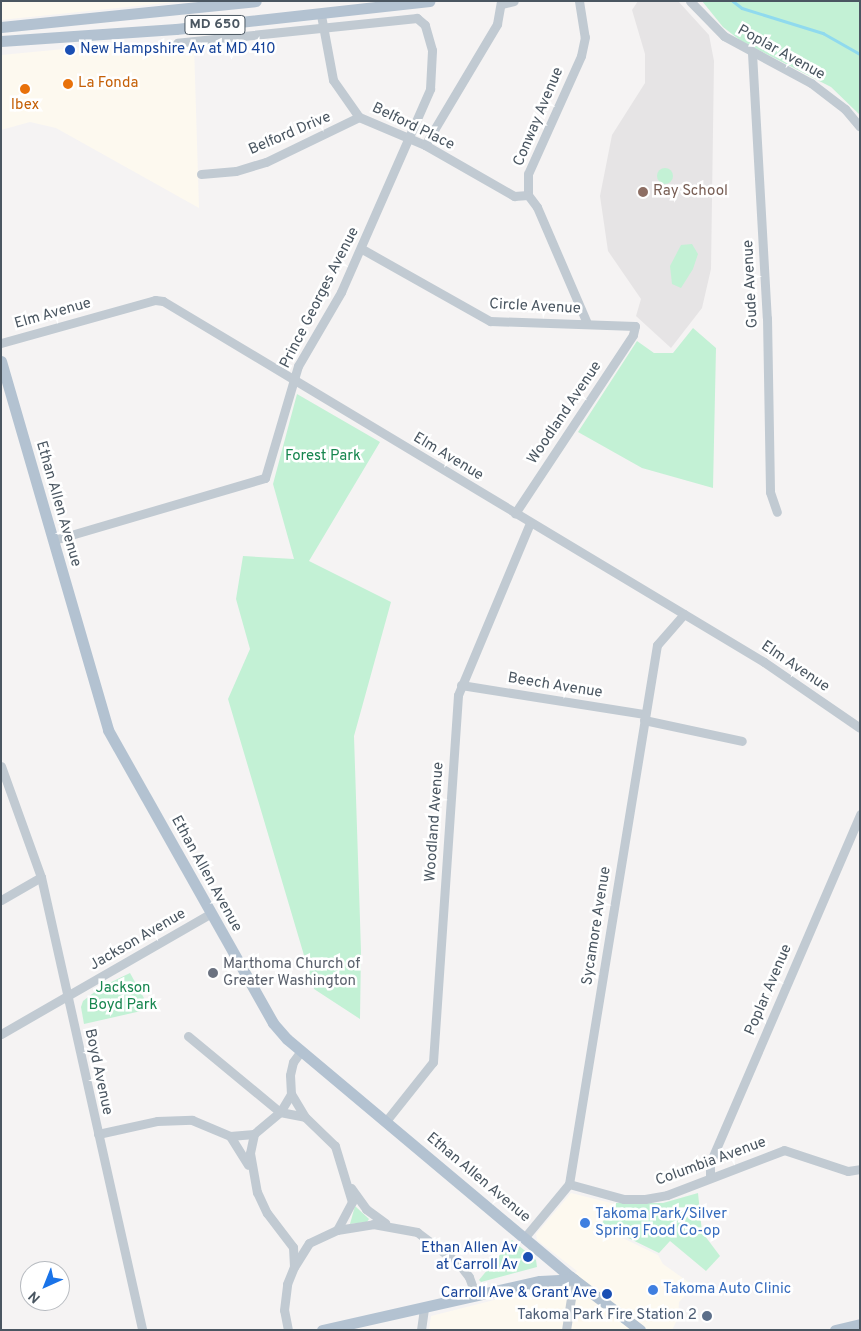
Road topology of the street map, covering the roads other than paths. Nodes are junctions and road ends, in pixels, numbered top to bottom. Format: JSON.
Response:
{"nodes":[{"id":1,"x":256,"y":1,"type":"edge"},
{"id":2,"x":429,"y":1,"type":"edge"},
{"id":3,"x":514,"y":1,"type":"edge"},
{"id":4,"x":579,"y":1,"type":"edge"},
{"id":5,"x":690,"y":1,"type":"edge"},
{"id":6,"x":501,"y":2,"type":"edge"},
{"id":7,"x":321,"y":15,"type":"junction"},
{"id":8,"x":1,"y":26,"type":"edge"},
{"id":9,"x":323,"y":28,"type":"junction"},
{"id":10,"x":1,"y":41,"type":"edge"},
{"id":11,"x":177,"y":43,"type":"dead end"},
{"id":12,"x":752,"y":53,"type":"junction"},
{"id":13,"x":359,"y":117,"type":"junction"},
{"id":14,"x":860,"y":127,"type":"edge"},
{"id":15,"x":410,"y":138,"type":"junction"},
{"id":16,"x":425,"y":145,"type":"junction"},
{"id":17,"x":201,"y":174,"type":"dead end"},
{"id":18,"x":528,"y":194,"type":"junction"},
{"id":19,"x":362,"y":249,"type":"junction"},
{"id":20,"x":587,"y":323,"type":"junction"},
{"id":21,"x":635,"y":326,"type":"joint"},
{"id":22,"x":1,"y":343,"type":"edge"},
{"id":23,"x":1,"y":361,"type":"edge"},
{"id":24,"x":293,"y":380,"type":"junction"},
{"id":25,"x":777,"y":512,"type":"dead end"},
{"id":26,"x":515,"y":513,"type":"junction"},
{"id":27,"x":530,"y":523,"type":"junction"},
{"id":28,"x":54,"y":540,"type":"junction"},
{"id":29,"x":684,"y":614,"type":"junction"},
{"id":30,"x":461,"y":685,"type":"junction"},
{"id":31,"x":644,"y":717,"type":"junction"},
{"id":32,"x":860,"y":728,"type":"edge"},
{"id":33,"x":742,"y":741,"type":"dead end"},
{"id":34,"x":1,"y":766,"type":"edge"},
{"id":35,"x":860,"y":814,"type":"edge"},
{"id":36,"x":41,"y":877,"type":"junction"},
{"id":37,"x":1,"y":900,"type":"edge"},
{"id":38,"x":210,"y":914,"type":"junction"},
{"id":39,"x":68,"y":996,"type":"junction"},
{"id":40,"x":1,"y":1034,"type":"edge"},
{"id":41,"x":188,"y":1036,"type":"dead end"},
{"id":42,"x":301,"y":1050,"type":"junction"},
{"id":43,"x":291,"y":1094,"type":"junction"},
{"id":44,"x":277,"y":1114,"type":"junction"},
{"id":45,"x":305,"y":1117,"type":"junction"},
{"id":46,"x":386,"y":1121,"type":"junction"},
{"id":47,"x":98,"y":1134,"type":"junction"},
{"id":48,"x":254,"y":1134,"type":"junction"},
{"id":49,"x":230,"y":1136,"type":"junction"},
{"id":50,"x":860,"y":1169,"type":"edge"},
{"id":51,"x":251,"y":1171,"type":"junction"},
{"id":52,"x":710,"y":1178,"type":"junction"},
{"id":53,"x":569,"y":1184,"type":"junction"},
{"id":54,"x":350,"y":1186,"type":"junction"},
{"id":55,"x":390,"y":1225,"type":"junction"},
{"id":56,"x":337,"y":1230,"type":"junction"},
{"id":57,"x":282,"y":1231,"type":"junction"},
{"id":58,"x":525,"y":1237,"type":"junction"},
{"id":59,"x":309,"y":1243,"type":"junction"},
{"id":60,"x":294,"y":1266,"type":"junction"},
{"id":61,"x":574,"y":1279,"type":"junction"},
{"id":62,"x":476,"y":1296,"type":"junction"},
{"id":63,"x":424,"y":1308,"type":"junction"},
{"id":64,"x":860,"y":1324,"type":"edge"},
{"id":65,"x":142,"y":1330,"type":"edge"},
{"id":66,"x":288,"y":1330,"type":"edge"},
{"id":67,"x":322,"y":1330,"type":"edge"},
{"id":68,"x":421,"y":1330,"type":"edge"},
{"id":69,"x":566,"y":1330,"type":"edge"},
{"id":70,"x":640,"y":1330,"type":"edge"},
{"id":71,"x":835,"y":1330,"type":"edge"}],
"edges":[{"from":1,"to":8,"type":"main road","number":"MD 650"},
{"from":2,"to":7,"type":"main road","number":"MD 650"},
{"from":3,"to":6,"type":"street"},
{"from":4,"to":18,"type":"street","name":"Conway Avenue"},
{"from":5,"to":12,"type":"street","name":"Poplar Avenue"},
{"from":6,"to":16,"type":"street"},
{"from":7,"to":9,"type":"street","name":"Belford Place"},
{"from":7,"to":10,"type":"main road","number":"MD 650"},
{"from":9,"to":11,"type":"street","name":"Prince Georges Avenue"},
{"from":9,"to":13,"type":"street","name":"Belford Place"},
{"from":9,"to":15,"type":"street","name":"Prince Georges Avenue"},
{"from":12,"to":14,"type":"street","name":"Poplar Avenue"},
{"from":12,"to":25,"type":"street","name":"Gude Avenue"},
{"from":13,"to":15,"type":"street","name":"Belford Place"},
{"from":13,"to":17,"type":"street","name":"Belford Drive"},
{"from":15,"to":16,"type":"street","name":"Belford Place"},
{"from":15,"to":19,"type":"street","name":"Prince Georges Avenue"},
{"from":16,"to":18,"type":"street","name":"Belford Place"},
{"from":18,"to":20,"type":"street"},
{"from":19,"to":20,"type":"street","name":"Circle Avenue"},
{"from":19,"to":24,"type":"street","name":"Prince Georges Avenue"},
{"from":20,"to":21,"type":"street","name":"Circle Avenue"},
{"from":21,"to":26,"type":"street","name":"Woodland Avenue"},
{"from":22,"to":24,"type":"street","name":"Elm Avenue"},
{"from":23,"to":28,"type":"main road","name":"Ethan Allen Avenue"},
{"from":24,"to":26,"type":"street","name":"Elm Avenue"},
{"from":24,"to":28,"type":"street","name":"Prince Georges Avenue"},
{"from":26,"to":27,"type":"street","name":"Elm Avenue"},
{"from":27,"to":29,"type":"street","name":"Elm Avenue"},
{"from":27,"to":30,"type":"street","name":"Woodland Avenue"},
{"from":28,"to":38,"type":"main road","name":"Ethan Allen Avenue"},
{"from":29,"to":31,"type":"street","name":"Sycamore Avenue"},
{"from":29,"to":32,"type":"street","name":"Elm Avenue"},
{"from":30,"to":31,"type":"street","name":"Beech Avenue"},
{"from":30,"to":46,"type":"street","name":"Woodland Avenue"},
{"from":31,"to":33,"type":"street","name":"Beech Avenue"},
{"from":31,"to":53,"type":"street","name":"Sycamore Avenue"},
{"from":34,"to":36,"type":"street","name":"Boyd Avenue"},
{"from":35,"to":52,"type":"street","name":"Poplar Avenue"},
{"from":36,"to":37,"type":"street"},
{"from":36,"to":39,"type":"street","name":"Boyd Avenue"},
{"from":38,"to":39,"type":"street","name":"Jackson Avenue"},
{"from":38,"to":42,"type":"main road","name":"Ethan Allen Avenue"},
{"from":39,"to":40,"type":"street","name":"Jackson Avenue"},
{"from":39,"to":47,"type":"street","name":"Boyd Avenue"},
{"from":41,"to":44,"type":"street"},
{"from":42,"to":43,"type":"street"},
{"from":42,"to":46,"type":"main road","name":"Ethan Allen Avenue"},
{"from":43,"to":44,"type":"street"},
{"from":43,"to":45,"type":"street"},
{"from":44,"to":45,"type":"street"},
{"from":44,"to":48,"type":"street"},
{"from":45,"to":54,"type":"street"},
{"from":46,"to":58,"type":"main road","name":"Ethan Allen Avenue"},
{"from":47,"to":49,"type":"street"},
{"from":47,"to":65,"type":"street","name":"Boyd Avenue"},
{"from":48,"to":49,"type":"street"},
{"from":48,"to":51,"type":"street"},
{"from":49,"to":51,"type":"street"},
{"from":50,"to":52,"type":"street","name":"Columbia Avenue"},
{"from":51,"to":57,"type":"street"},
{"from":52,"to":53,"type":"street","name":"Columbia Avenue"},
{"from":53,"to":58,"type":"street"},
{"from":54,"to":55,"type":"street"},
{"from":54,"to":56,"type":"street"},
{"from":55,"to":56,"type":"street"},
{"from":55,"to":62,"type":"street"},
{"from":56,"to":59,"type":"street"},
{"from":57,"to":59,"type":"street"},
{"from":57,"to":60,"type":"street"},
{"from":58,"to":61,"type":"main road","name":"Ethan Allen Avenue"},
{"from":59,"to":60,"type":"street"},
{"from":60,"to":66,"type":"street"},
{"from":61,"to":62,"type":"main road"},
{"from":61,"to":69,"type":"street"},
{"from":61,"to":70,"type":"main road","name":"Ethan Allen Avenue"},
{"from":62,"to":63,"type":"main road"},
{"from":63,"to":67,"type":"main road"},
{"from":63,"to":68,"type":"street"},
{"from":64,"to":71,"type":"main road"}]}
